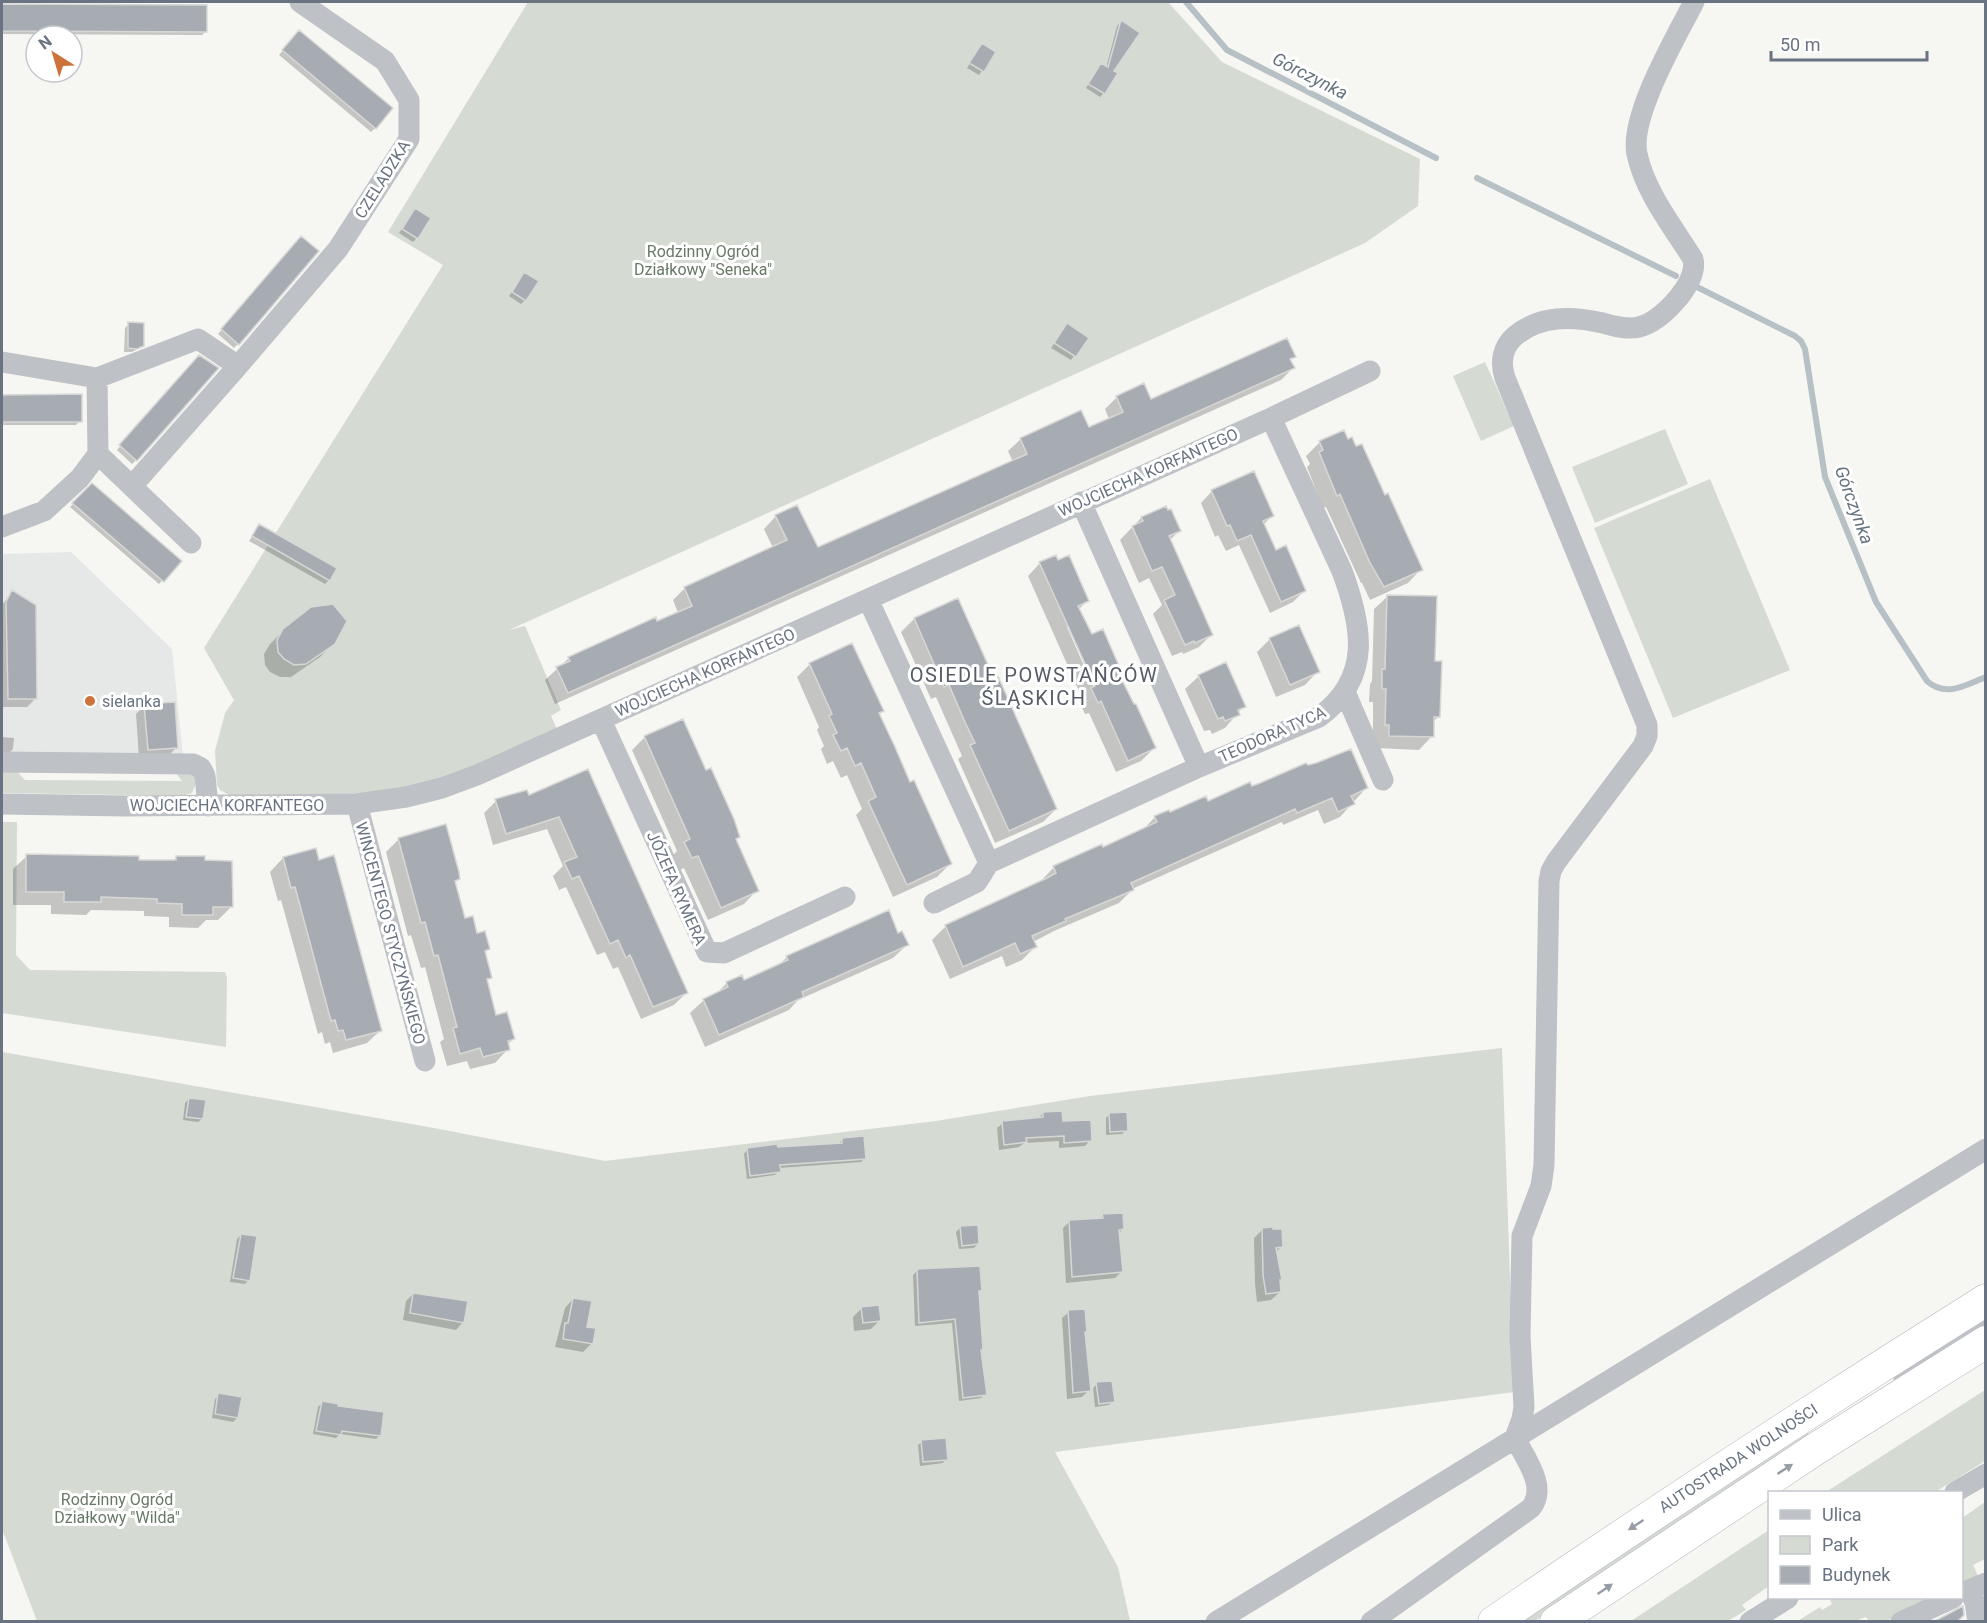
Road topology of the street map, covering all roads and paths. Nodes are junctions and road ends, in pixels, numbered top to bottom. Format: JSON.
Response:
{"nodes":[{"id":1,"x":300,"y":2,"type":"edge"},
{"id":2,"x":1694,"y":2,"type":"edge"},
{"id":3,"x":2,"y":362,"type":"edge"},
{"id":4,"x":238,"y":366,"type":"junction"},
{"id":5,"x":1370,"y":371,"type":"dead end"},
{"id":6,"x":97,"y":378,"type":"junction"},
{"id":7,"x":1271,"y":418,"type":"junction"},
{"id":8,"x":98,"y":454,"type":"junction"},
{"id":9,"x":132,"y":486,"type":"junction"},
{"id":10,"x":1082,"y":502,"type":"junction"},
{"id":11,"x":2,"y":527,"type":"edge"},
{"id":12,"x":191,"y":543,"type":"dead end"},
{"id":13,"x":868,"y":599,"type":"junction"},
{"id":14,"x":1345,"y":692,"type":"junction"},
{"id":15,"x":601,"y":720,"type":"junction"},
{"id":16,"x":2,"y":762,"type":"edge"},
{"id":17,"x":1199,"y":766,"type":"junction"},
{"id":18,"x":1383,"y":780,"type":"dead end"},
{"id":19,"x":2,"y":804,"type":"edge"},
{"id":20,"x":357,"y":804,"type":"junction"},
{"id":21,"x":208,"y":806,"type":"junction"},
{"id":22,"x":989,"y":863,"type":"junction"},
{"id":23,"x":845,"y":897,"type":"dead end"},
{"id":24,"x":934,"y":903,"type":"dead end"},
{"id":25,"x":425,"y":1061,"type":"dead end"},
{"id":26,"x":1986,"y":1149,"type":"edge"},
{"id":27,"x":1986,"y":1300,"type":"edge"},
{"id":28,"x":1986,"y":1315,"type":"edge"},
{"id":29,"x":1986,"y":1324,"type":"edge"},
{"id":30,"x":1950,"y":1342,"type":"junction"},
{"id":31,"x":1986,"y":1342,"type":"edge"},
{"id":32,"x":1796,"y":1419,"type":"junction"},
{"id":33,"x":1515,"y":1438,"type":"junction"},
{"id":34,"x":1817,"y":1448,"type":"junction"},
{"id":35,"x":1986,"y":1474,"type":"edge"},
{"id":36,"x":1957,"y":1491,"type":"edge"},
{"id":37,"x":1967,"y":1591,"type":"edge"},
{"id":38,"x":1786,"y":1599,"type":"edge"},
{"id":39,"x":1950,"y":1599,"type":"edge"},
{"id":40,"x":1216,"y":1622,"type":"edge"},
{"id":41,"x":1371,"y":1622,"type":"edge"},
{"id":42,"x":1494,"y":1622,"type":"edge"},
{"id":43,"x":1556,"y":1622,"type":"edge"},
{"id":44,"x":1750,"y":1622,"type":"edge"},
{"id":45,"x":1901,"y":1622,"type":"edge"},
{"id":46,"x":1978,"y":1622,"type":"edge"}],
"edges":[{"from":1,"to":4,"type":"street","name":"CZELADZKA"},
{"from":2,"to":33,"type":"street"},
{"from":3,"to":6,"type":"street"},
{"from":4,"to":6,"type":"street"},
{"from":4,"to":9,"type":"street","name":"CZELADZKA"},
{"from":5,"to":7,"type":"street","name":"WOJCIECHA KORFANTEGO"},
{"from":6,"to":8,"type":"street"},
{"from":7,"to":10,"type":"street","name":"WOJCIECHA KORFANTEGO"},
{"from":7,"to":14,"type":"street","name":"TEODORA TYCA"},
{"from":8,"to":9,"type":"street"},
{"from":8,"to":11,"type":"street"},
{"from":9,"to":12,"type":"street"},
{"from":10,"to":13,"type":"street","name":"WOJCIECHA KORFANTEGO"},
{"from":10,"to":17,"type":"street"},
{"from":13,"to":15,"type":"street","name":"WOJCIECHA KORFANTEGO"},
{"from":13,"to":22,"type":"street"},
{"from":14,"to":17,"type":"street","name":"TEODORA TYCA"},
{"from":14,"to":18,"type":"street"},
{"from":15,"to":20,"type":"street","name":"WOJCIECHA KORFANTEGO"},
{"from":15,"to":23,"type":"street","name":"JÓZEFA RYMERA"},
{"from":16,"to":21,"type":"street"},
{"from":17,"to":22,"type":"street","name":"TEODORA TYCA"},
{"from":19,"to":21,"type":"street","name":"WOJCIECHA KORFANTEGO"},
{"from":20,"to":21,"type":"street","name":"WOJCIECHA KORFANTEGO"},
{"from":20,"to":25,"type":"street","name":"WINCENTEGO STYCZYŃSKIEGO"},
{"from":22,"to":24,"type":"street","name":"TEODORA TYCA"},
{"from":26,"to":33,"type":"street"},
{"from":27,"to":32,"type":"highway","name":"AUTOSTRADA WOLNOŚCI"},
{"from":28,"to":30,"type":"street"},
{"from":29,"to":30,"type":"street"},
{"from":30,"to":32,"type":"street"},
{"from":30,"to":34,"type":"street"},
{"from":31,"to":34,"type":"highway"},
{"from":32,"to":42,"type":"highway","name":"AUTOSTRADA WOLNOŚCI","one_way":true},
{"from":33,"to":40,"type":"street"},
{"from":33,"to":41,"type":"street"},
{"from":43,"to":34,"type":"highway","one_way":true},
{"from":35,"to":36,"type":"street"},
{"from":37,"to":46,"type":"street"},
{"from":38,"to":44,"type":"street"},
{"from":39,"to":45,"type":"street"}]}
